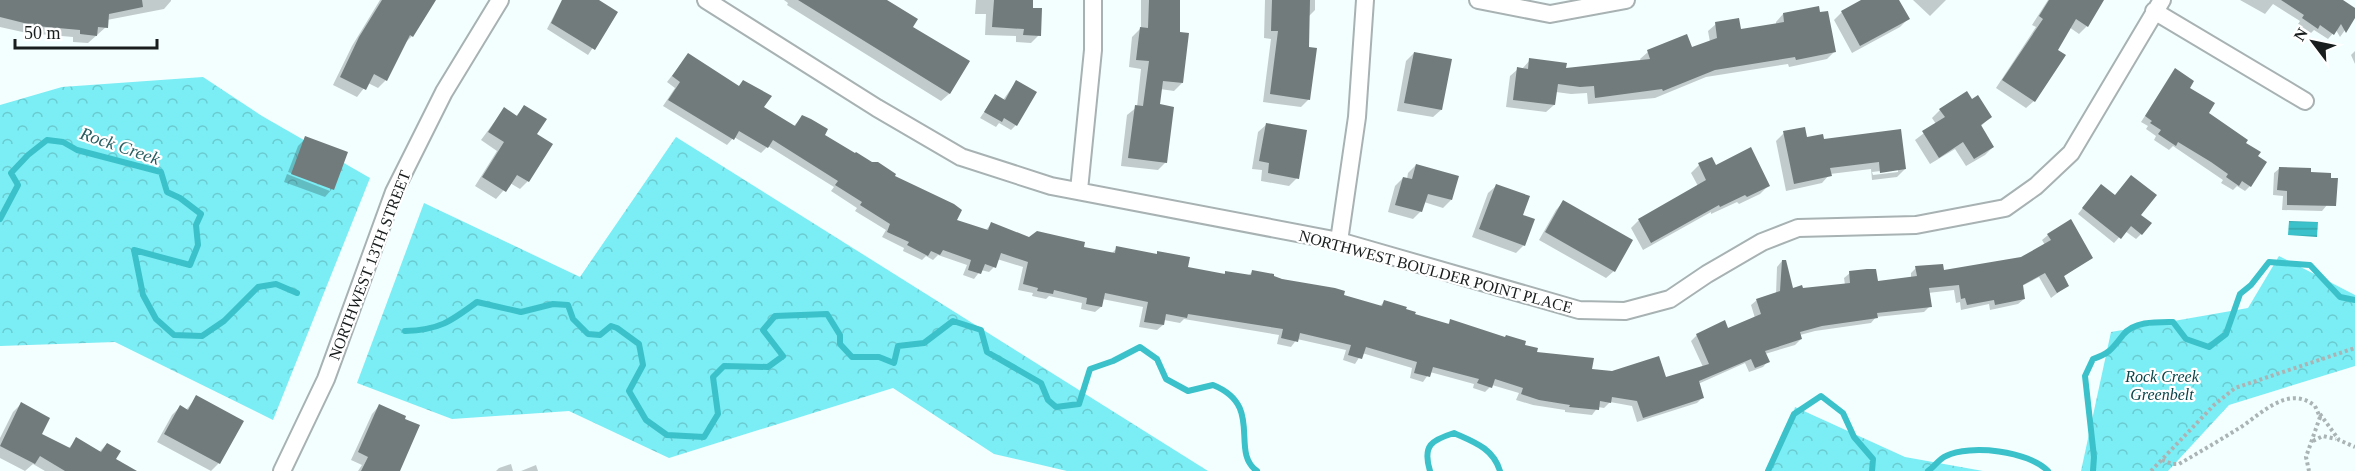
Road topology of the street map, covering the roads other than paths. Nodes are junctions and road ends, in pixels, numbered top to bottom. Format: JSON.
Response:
{"nodes":[{"id":1,"x":500,"y":0,"type":"edge"},
{"id":2,"x":706,"y":0,"type":"edge"},
{"id":3,"x":1093,"y":0,"type":"edge"},
{"id":4,"x":1365,"y":0,"type":"edge"},
{"id":5,"x":1478,"y":0,"type":"edge"},
{"id":6,"x":1626,"y":0,"type":"edge"},
{"id":7,"x":2158,"y":6,"type":"edge"},
{"id":8,"x":2305,"y":101,"type":"dead end"},
{"id":9,"x":1078,"y":190,"type":"junction"},
{"id":10,"x":1339,"y":241,"type":"junction"},
{"id":11,"x":282,"y":471,"type":"edge"}],
"edges":[{"from":1,"to":11,"type":"street","name":"NORTHWEST 13TH STREET"},
{"from":2,"to":9,"type":"street","name":"NORTHWEST BOULDER POINT PLACE"},
{"from":3,"to":9,"type":"street"},
{"from":4,"to":10,"type":"street"},
{"from":5,"to":6,"type":"street"},
{"from":7,"to":8,"type":"street"},
{"from":7,"to":10,"type":"street","name":"NORTHWEST BOULDER POINT PLACE"},
{"from":9,"to":10,"type":"street","name":"NORTHWEST BOULDER POINT PLACE"}]}
